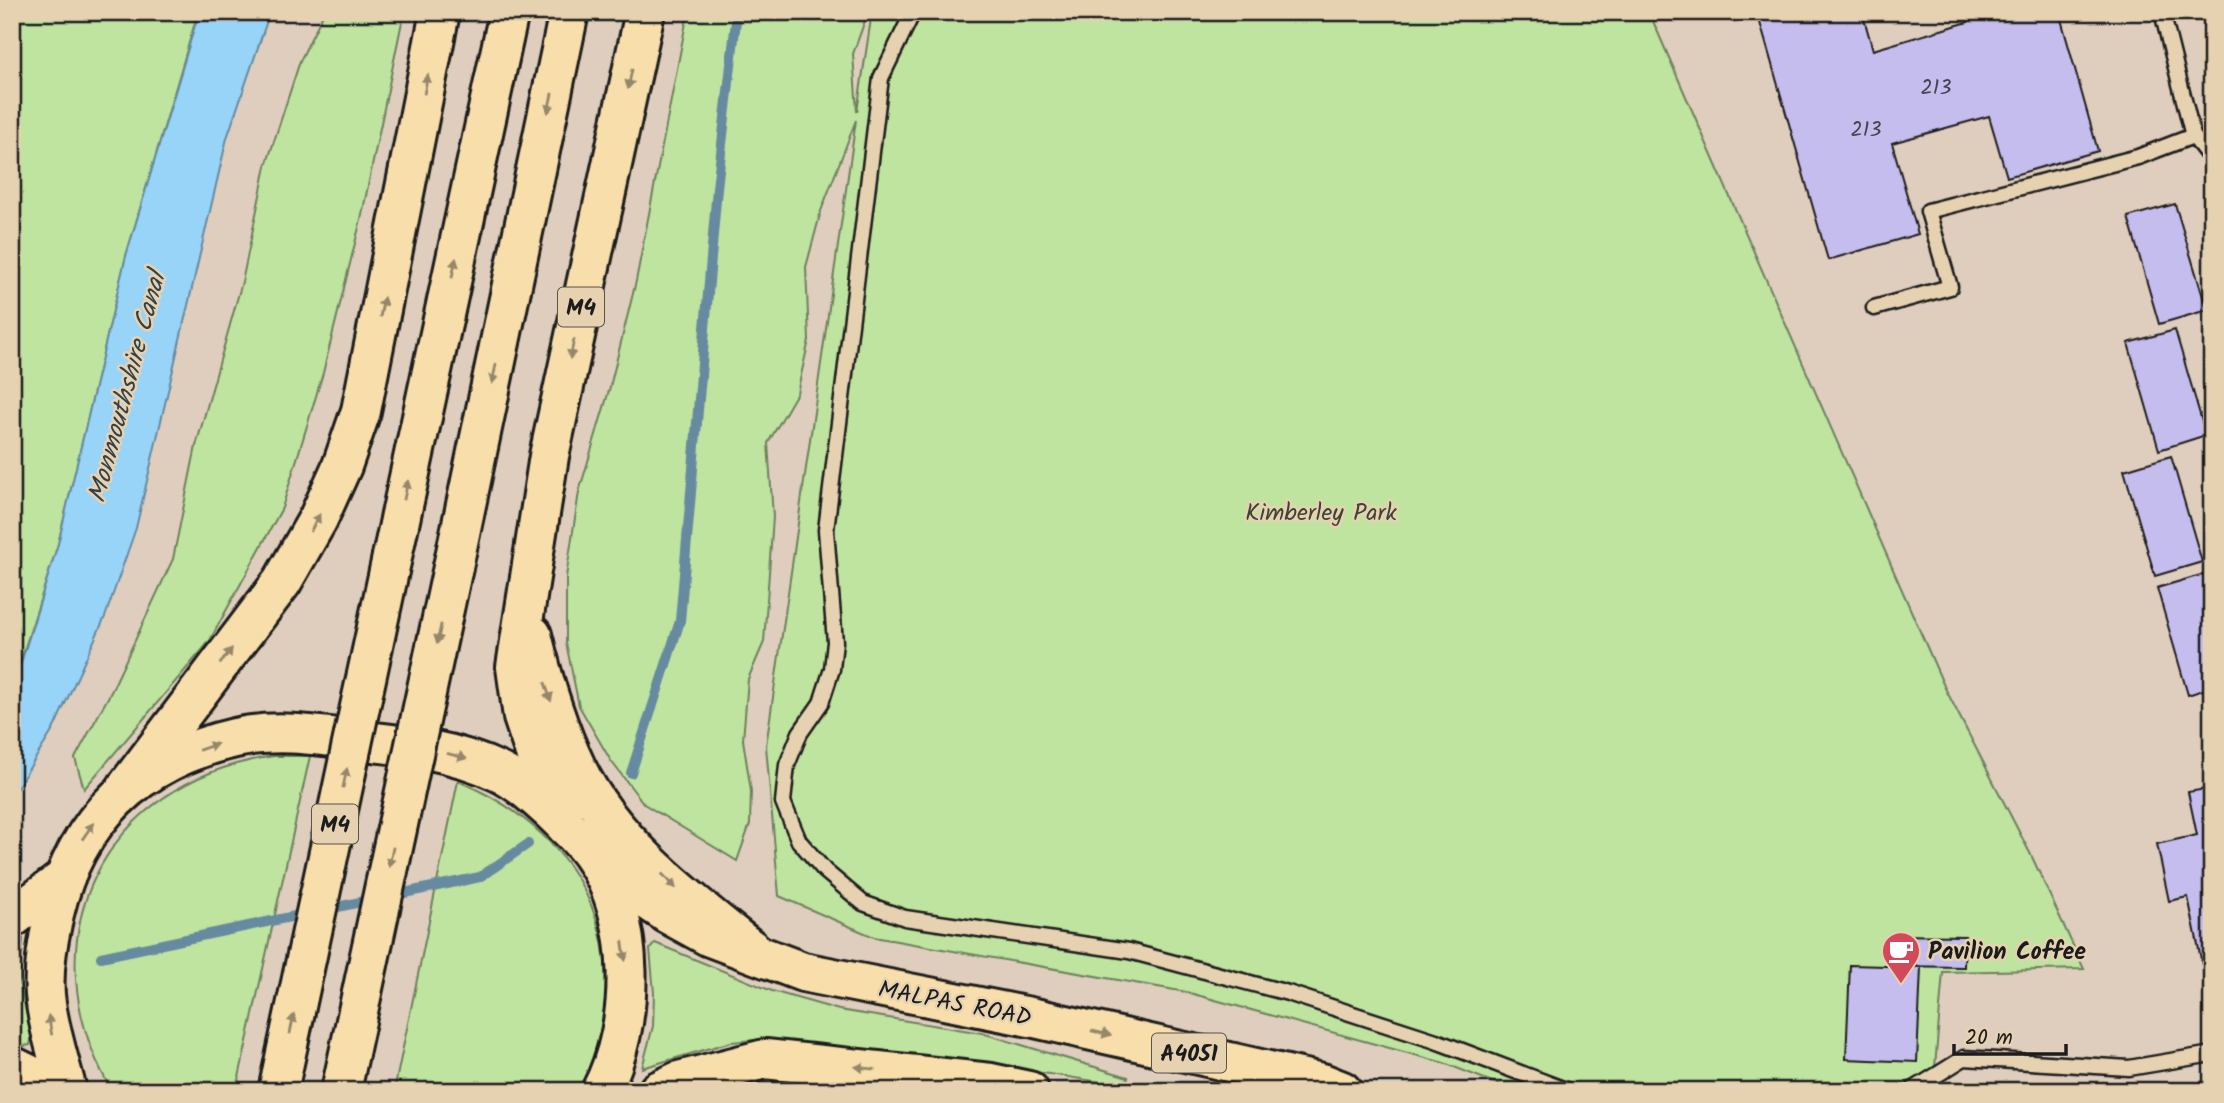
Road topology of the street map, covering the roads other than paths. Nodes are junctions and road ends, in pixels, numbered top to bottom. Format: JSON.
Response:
{"nodes":[{"id":1,"x":440,"y":12,"type":"edge"},
{"id":2,"x":509,"y":12,"type":"edge"},
{"id":3,"x":569,"y":12,"type":"edge"},
{"id":4,"x":645,"y":12,"type":"edge"},
{"id":5,"x":912,"y":12,"type":"edge"},
{"id":6,"x":2162,"y":12,"type":"edge"},
{"id":7,"x":2193,"y":136,"type":"junction"},
{"id":8,"x":2212,"y":160,"type":"edge"},
{"id":9,"x":1874,"y":308,"type":"dead end"},
{"id":10,"x":524,"y":603,"type":"junction"},
{"id":11,"x":125,"y":789,"type":"junction"},
{"id":12,"x":566,"y":825,"type":"junction"},
{"id":13,"x":593,"y":856,"type":"junction"},
{"id":14,"x":61,"y":881,"type":"junction"},
{"id":15,"x":12,"y":918,"type":"edge"},
{"id":16,"x":752,"y":950,"type":"junction"},
{"id":17,"x":2212,"y":1054,"type":"edge"},
{"id":18,"x":12,"y":1066,"type":"edge"},
{"id":19,"x":65,"y":1091,"type":"edge"},
{"id":20,"x":278,"y":1091,"type":"edge"},
{"id":21,"x":341,"y":1091,"type":"edge"},
{"id":22,"x":601,"y":1091,"type":"edge"},
{"id":23,"x":658,"y":1091,"type":"edge"},
{"id":24,"x":1030,"y":1091,"type":"edge"},
{"id":25,"x":1342,"y":1091,"type":"edge"},
{"id":26,"x":1568,"y":1091,"type":"edge"},
{"id":27,"x":1911,"y":1091,"type":"edge"}],
"edges":[{"from":11,"to":1,"type":"main road","one_way":true},
{"from":20,"to":2,"type":"main road","number":"M4","one_way":true,"bridge":true},
{"from":3,"to":21,"type":"main road","number":"M4","one_way":true,"bridge":true},
{"from":4,"to":10,"type":"main road","number":"M4","one_way":true},
{"from":5,"to":26,"type":"lane"},
{"from":6,"to":7,"type":"lane"},
{"from":7,"to":8,"type":"lane"},
{"from":7,"to":9,"type":"lane"},
{"from":10,"to":12,"type":"main road","number":"M4"},
{"from":10,"to":16,"type":"main road","one_way":true},
{"from":11,"to":12,"type":"main road","one_way":true},
{"from":14,"to":11,"type":"main road","one_way":true},
{"from":12,"to":13,"type":"main road"},
{"from":13,"to":16,"type":"main road","name":"MALPAS ROAD","number":"A4051"},
{"from":13,"to":22,"type":"main road","one_way":true},
{"from":14,"to":15,"type":"main road"},
{"from":19,"to":14,"type":"main road","one_way":true},
{"from":16,"to":25,"type":"main road","name":"MALPAS ROAD","number":"A4051","one_way":true},
{"from":17,"to":27,"type":"lane"},
{"from":18,"to":19,"type":"main road"},
{"from":24,"to":23,"type":"main road","one_way":true}]}
